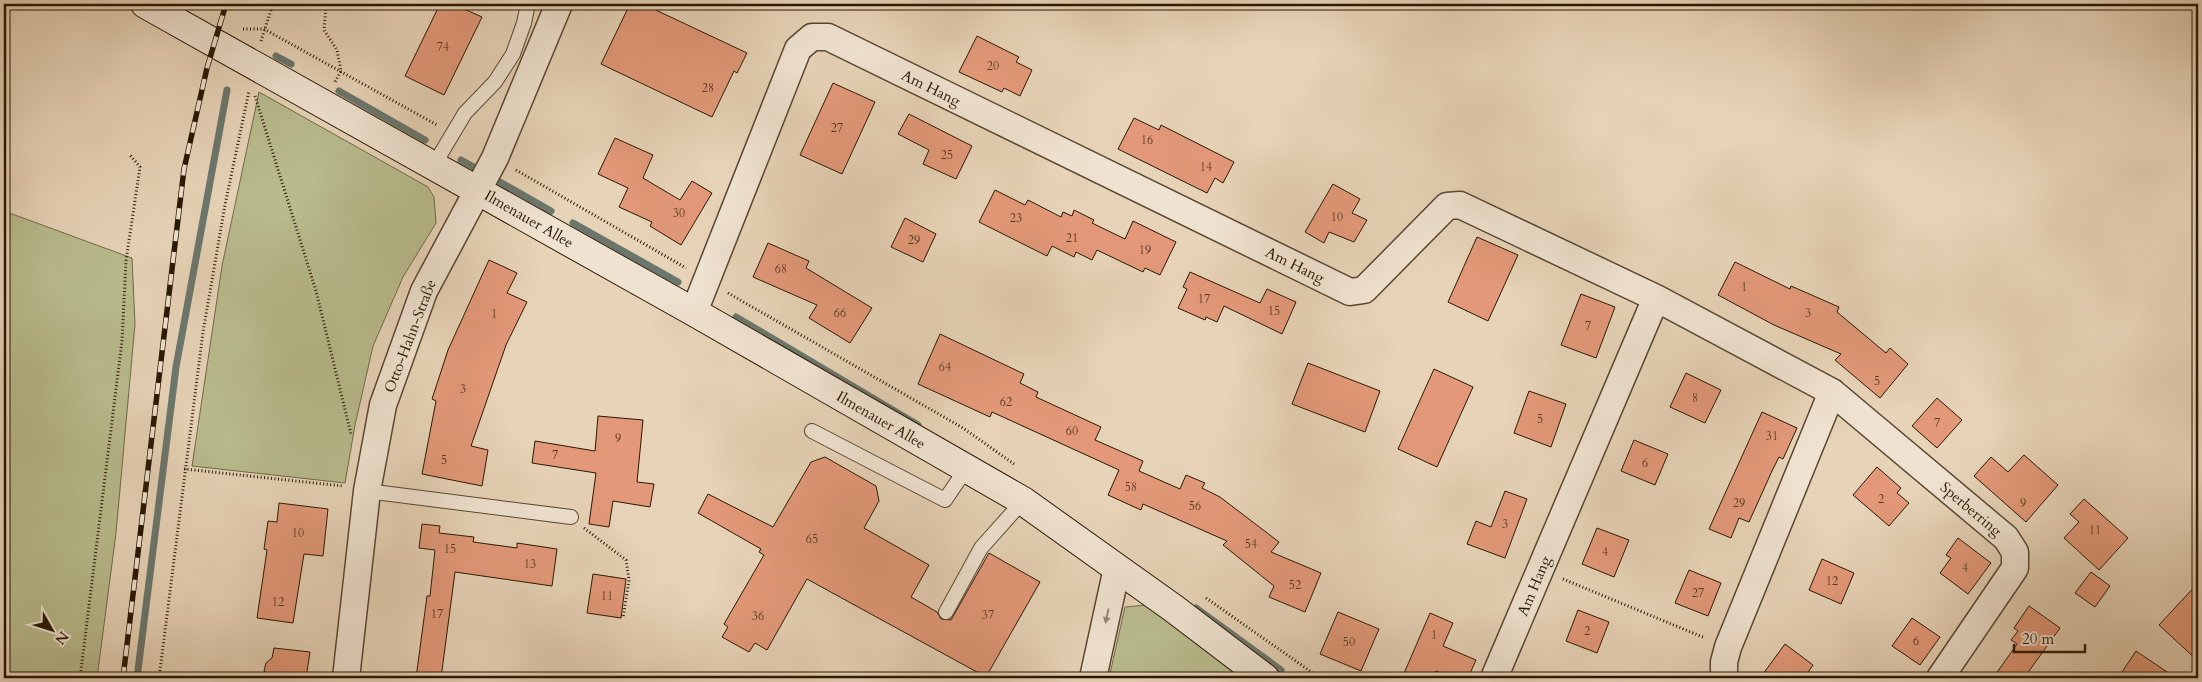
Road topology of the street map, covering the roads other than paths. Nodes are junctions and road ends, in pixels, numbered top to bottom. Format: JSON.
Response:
{"nodes":[{"id":1,"x":145,"y":4,"type":"edge"},
{"id":2,"x":528,"y":4,"type":"edge"},
{"id":3,"x":559,"y":4,"type":"edge"},
{"id":4,"x":434,"y":165,"type":"junction"},
{"id":5,"x":478,"y":190,"type":"junction"},
{"id":6,"x":1656,"y":298,"type":"junction"},
{"id":7,"x":694,"y":312,"type":"junction"},
{"id":8,"x":1832,"y":392,"type":"junction"},
{"id":9,"x":812,"y":430,"type":"dead end"},
{"id":10,"x":966,"y":469,"type":"junction"},
{"id":11,"x":367,"y":491,"type":"junction"},
{"id":12,"x":1022,"y":501,"type":"junction"},
{"id":13,"x":571,"y":517,"type":"dead end"},
{"id":14,"x":1117,"y":568,"type":"junction"},
{"id":15,"x":946,"y":612,"type":"dead end"},
{"id":16,"x":346,"y":678,"type":"edge"},
{"id":17,"x":1094,"y":678,"type":"edge"},
{"id":18,"x":1265,"y":678,"type":"edge"},
{"id":19,"x":1494,"y":678,"type":"edge"},
{"id":20,"x":1724,"y":678,"type":"edge"},
{"id":21,"x":1940,"y":678,"type":"edge"}],
"edges":[{"from":1,"to":4,"type":"street","name":"Ilmenauer Allee"},
{"from":2,"to":4,"type":"lane"},
{"from":3,"to":5,"type":"street","name":"Ilmenauer Allee"},
{"from":4,"to":5,"type":"street","name":"Ilmenauer Allee"},
{"from":5,"to":7,"type":"street","name":"Ilmenauer Allee"},
{"from":5,"to":11,"type":"street","name":"Otto-Hahn-Straße"},
{"from":6,"to":7,"type":"street","name":"Am Hang"},
{"from":6,"to":8,"type":"street","name":"Sperberring"},
{"from":6,"to":19,"type":"street","name":"Am Hang"},
{"from":7,"to":10,"type":"street","name":"Ilmenauer Allee"},
{"from":8,"to":20,"type":"street"},
{"from":8,"to":21,"type":"street","name":"Sperberring"},
{"from":9,"to":10,"type":"lane"},
{"from":10,"to":12,"type":"street","name":"Ilmenauer Allee"},
{"from":11,"to":13,"type":"lane"},
{"from":11,"to":16,"type":"street","name":"Otto-Hahn-Straße"},
{"from":12,"to":14,"type":"street","name":"Ilmenauer Allee"},
{"from":12,"to":15,"type":"lane"},
{"from":14,"to":17,"type":"street","one_way":true},
{"from":14,"to":18,"type":"street","name":"Ilmenauer Allee"}]}
